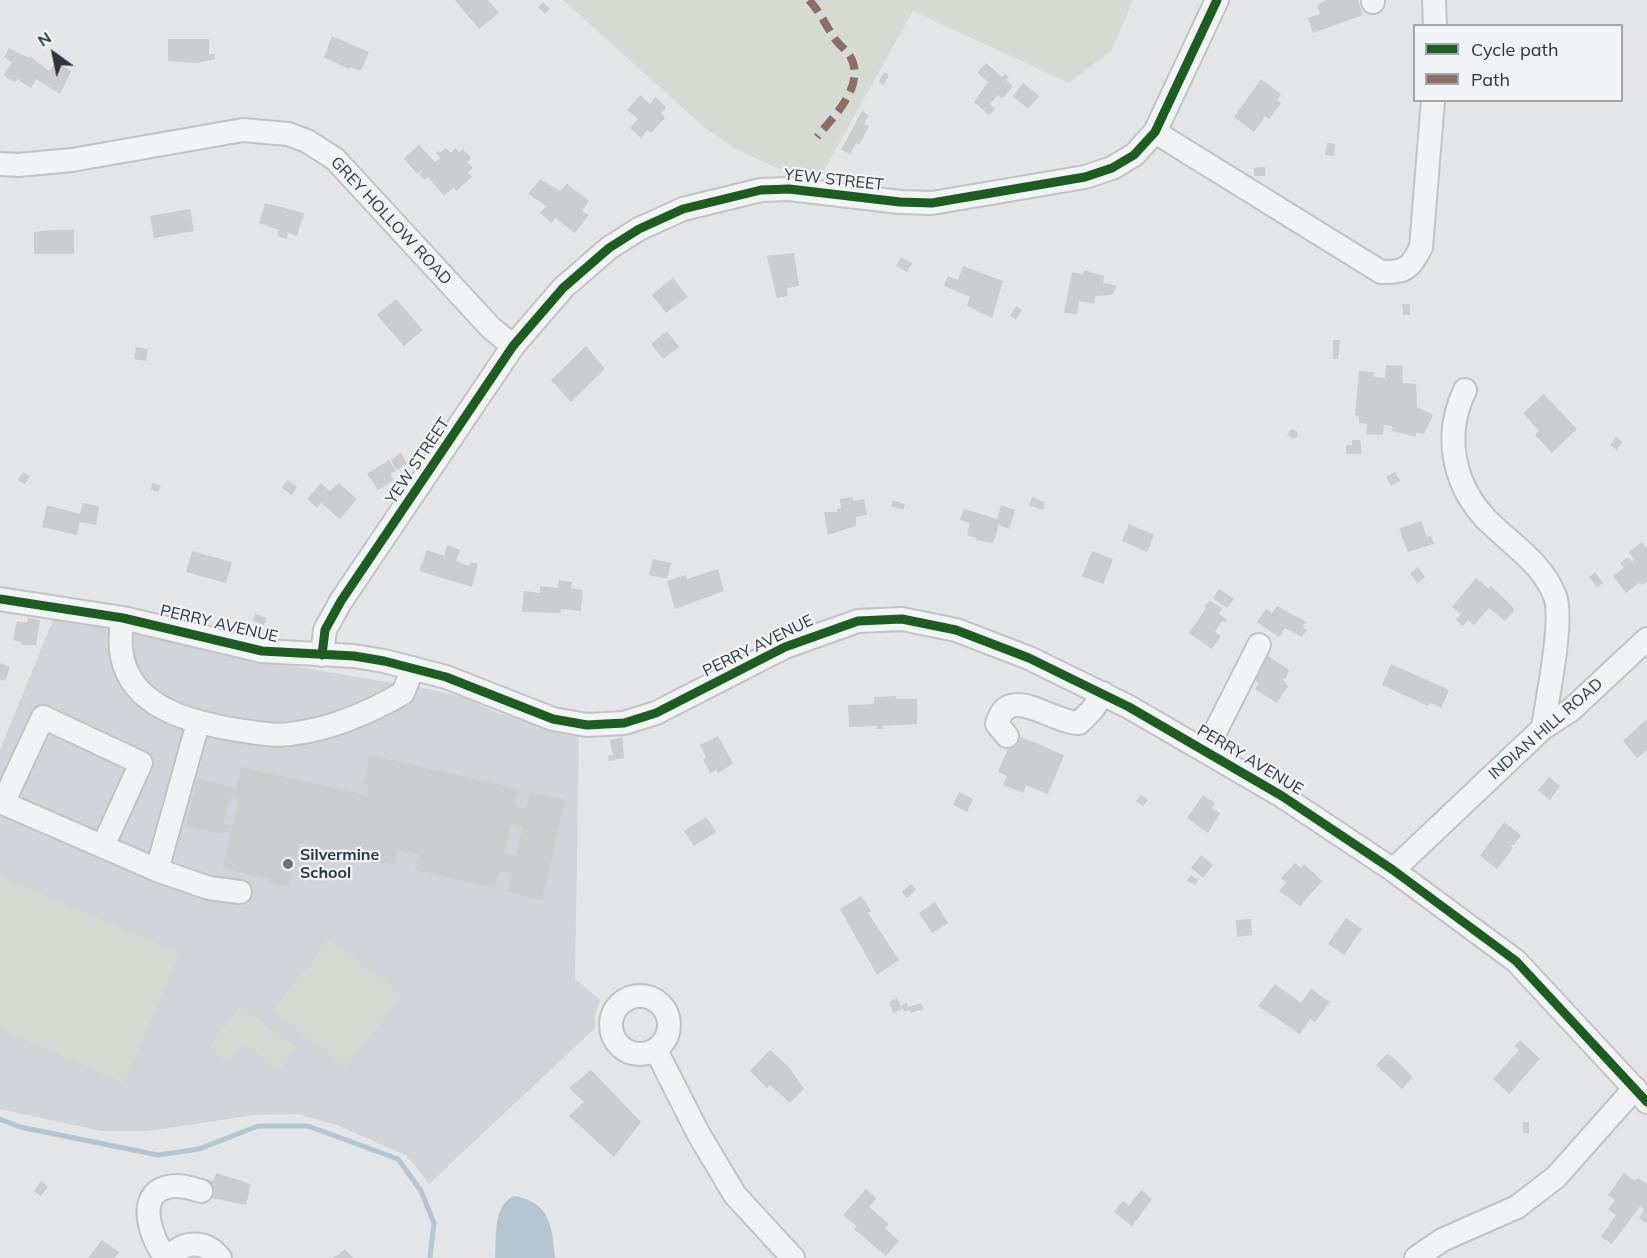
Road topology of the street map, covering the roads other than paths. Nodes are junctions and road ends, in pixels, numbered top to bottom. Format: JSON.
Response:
{"nodes":[{"id":1,"x":1217,"y":0,"type":"edge"},
{"id":2,"x":1434,"y":0,"type":"edge"},
{"id":3,"x":1435,"y":24,"type":"edge"},
{"id":4,"x":1433,"y":102,"type":"edge"},
{"id":5,"x":1155,"y":132,"type":"junction"},
{"id":6,"x":0,"y":164,"type":"edge"},
{"id":7,"x":513,"y":346,"type":"junction"},
{"id":8,"x":1465,"y":390,"type":"dead end"},
{"id":9,"x":0,"y":599,"type":"edge"},
{"id":10,"x":123,"y":618,"type":"junction"},
{"id":11,"x":1647,"y":639,"type":"edge"},
{"id":12,"x":1259,"y":645,"type":"dead end"},
{"id":13,"x":322,"y":655,"type":"junction"},
{"id":14,"x":413,"y":668,"type":"junction"},
{"id":15,"x":1102,"y":693,"type":"junction"},
{"id":16,"x":198,"y":723,"type":"junction"},
{"id":17,"x":1543,"y":728,"type":"junction"},
{"id":18,"x":1007,"y":736,"type":"dead end"},
{"id":19,"x":1206,"y":750,"type":"junction"},
{"id":20,"x":103,"y":846,"type":"junction"},
{"id":21,"x":157,"y":870,"type":"junction"},
{"id":22,"x":1393,"y":870,"type":"junction"},
{"id":23,"x":240,"y":892,"type":"dead end"},
{"id":24,"x":656,"y":1050,"type":"dead end"},
{"id":25,"x":1641,"y":1095,"type":"edge"},
{"id":26,"x":201,"y":1191,"type":"dead end"},
{"id":27,"x":168,"y":1258,"type":"edge"},
{"id":28,"x":220,"y":1258,"type":"edge"},
{"id":29,"x":793,"y":1258,"type":"edge"},
{"id":30,"x":1416,"y":1258,"type":"edge"}],
"edges":[{"from":1,"to":5,"type":"street","name":"YEW STREET"},
{"from":2,"to":3,"type":"street"},
{"from":4,"to":5,"type":"street"},
{"from":5,"to":7,"type":"street","name":"YEW STREET"},
{"from":6,"to":7,"type":"street","name":"GREY HOLLOW ROAD"},
{"from":7,"to":13,"type":"street","name":"YEW STREET"},
{"from":8,"to":17,"type":"street"},
{"from":9,"to":10,"type":"street","name":"PERRY AVENUE"},
{"from":10,"to":13,"type":"street","name":"PERRY AVENUE"},
{"from":10,"to":16,"type":"street"},
{"from":11,"to":17,"type":"street","name":"INDIAN HILL ROAD"},
{"from":12,"to":19,"type":"street"},
{"from":13,"to":14,"type":"street","name":"PERRY AVENUE"},
{"from":14,"to":15,"type":"street","name":"PERRY AVENUE"},
{"from":14,"to":16,"type":"street"},
{"from":15,"to":18,"type":"street"},
{"from":15,"to":19,"type":"street","name":"PERRY AVENUE"},
{"from":16,"to":21,"type":"street"},
{"from":17,"to":22,"type":"street","name":"INDIAN HILL ROAD"},
{"from":19,"to":22,"type":"street","name":"PERRY AVENUE"},
{"from":20,"to":20,"type":"street"},
{"from":20,"to":21,"type":"street"},
{"from":21,"to":23,"type":"street"},
{"from":22,"to":25,"type":"street","name":"PERRY AVENUE"},
{"from":24,"to":29,"type":"street"},
{"from":25,"to":30,"type":"street"},
{"from":26,"to":27,"type":"street"},
{"from":27,"to":28,"type":"street"}]}
